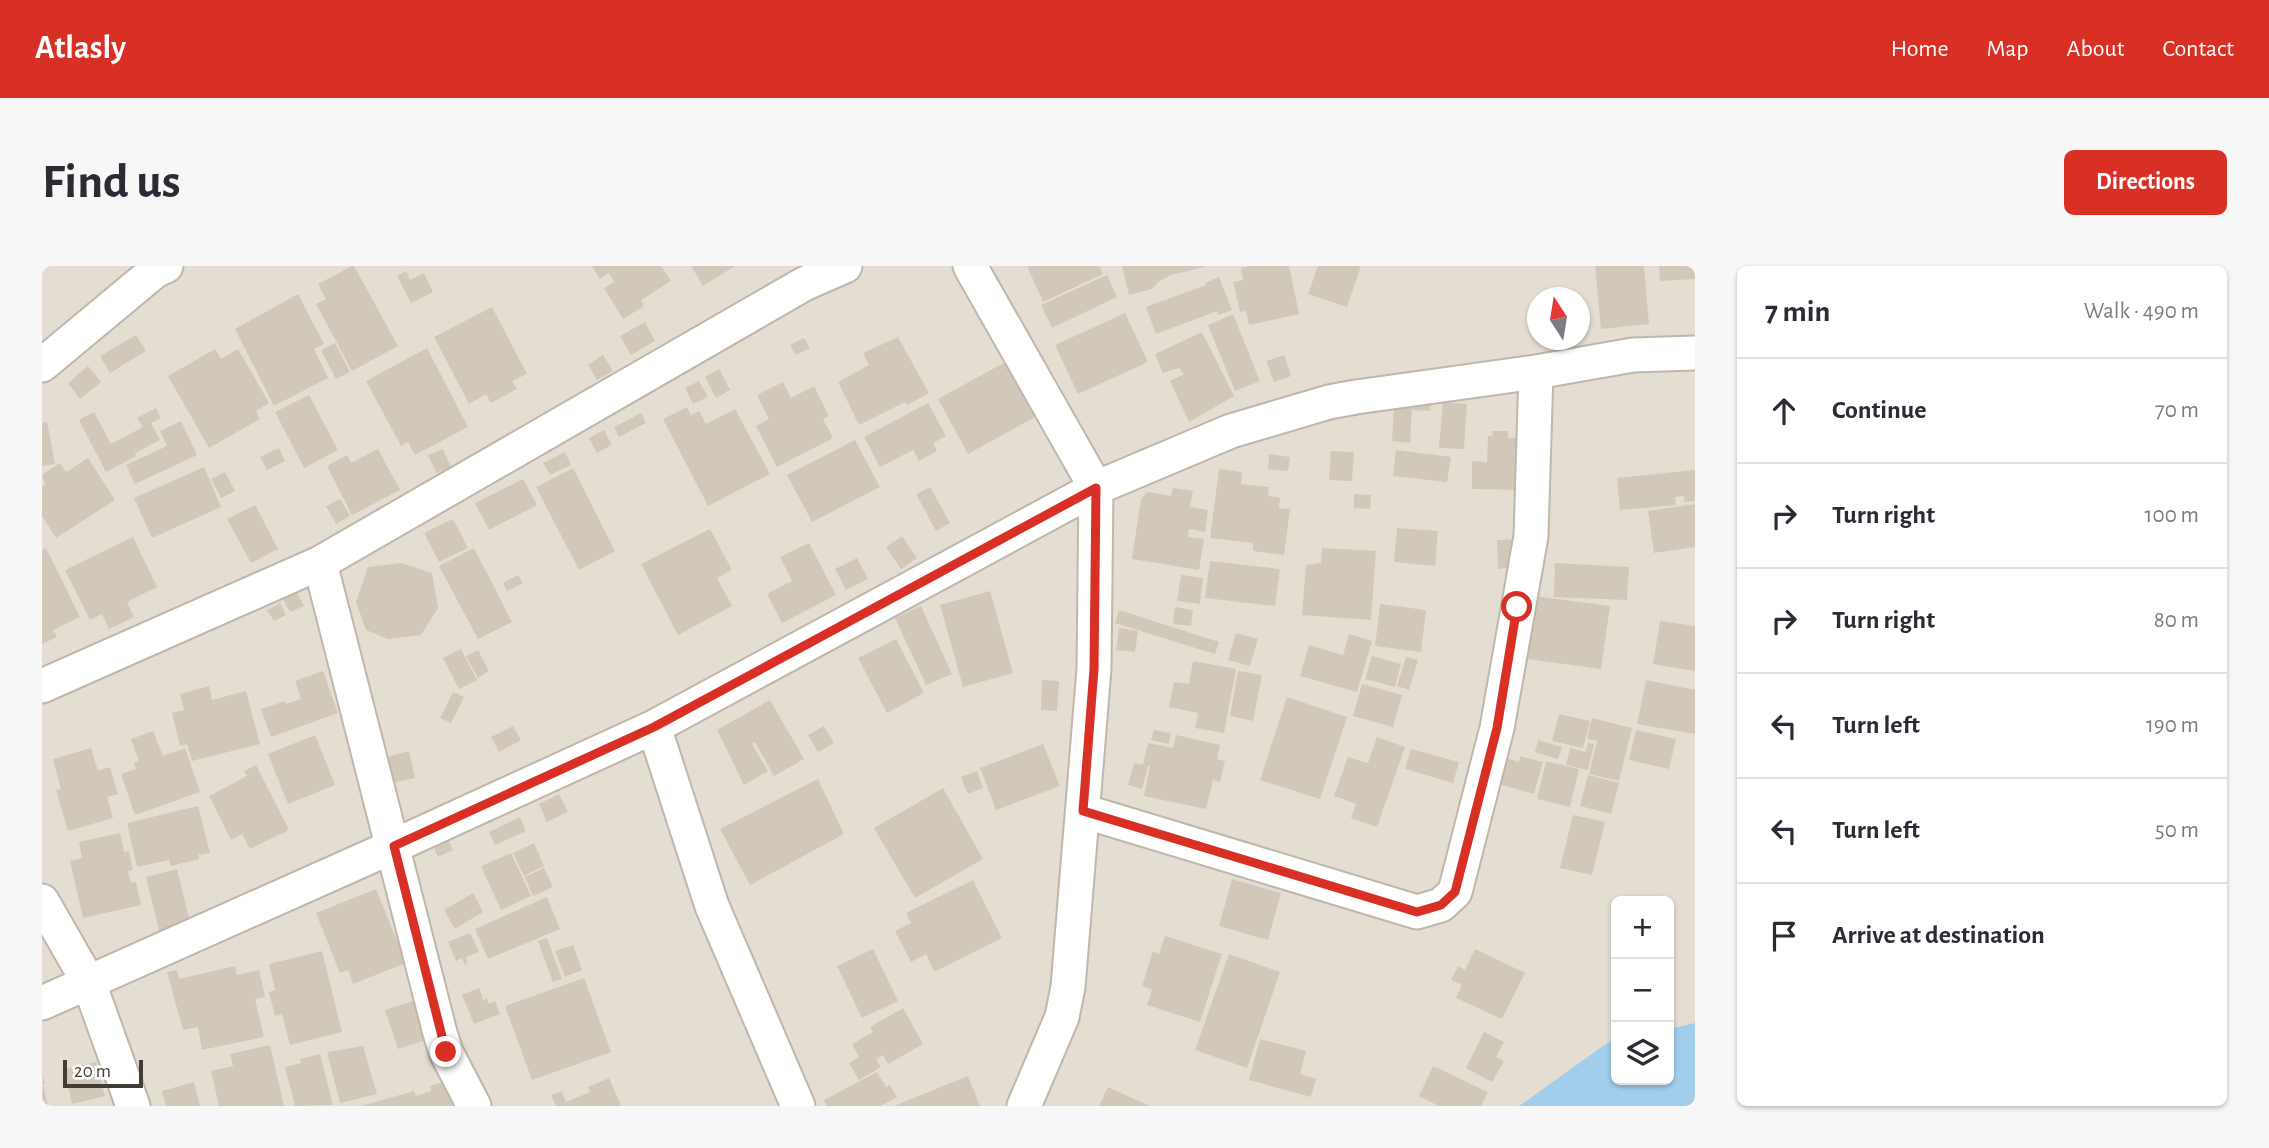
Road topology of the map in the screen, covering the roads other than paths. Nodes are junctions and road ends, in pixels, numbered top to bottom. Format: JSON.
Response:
{"nodes":[{"id":1,"x":166,"y":266,"type":"edge"},
{"id":2,"x":845,"y":266,"type":"edge"},
{"id":3,"x":970,"y":266,"type":"edge"},
{"id":4,"x":799,"y":275,"type":"edge"},
{"id":5,"x":1695,"y":354,"type":"edge"},
{"id":6,"x":42,"y":365,"type":"edge"},
{"id":7,"x":1536,"y":372,"type":"junction"},
{"id":8,"x":1096,"y":488,"type":"junction"},
{"id":9,"x":320,"y":563,"type":"junction"},
{"id":10,"x":42,"y":686,"type":"edge"},
{"id":11,"x":654,"y":727,"type":"junction"},
{"id":12,"x":1083,"y":811,"type":"junction"},
{"id":13,"x":394,"y":846,"type":"junction"},
{"id":14,"x":42,"y":901,"type":"edge"},
{"id":15,"x":89,"y":983,"type":"junction"},
{"id":16,"x":42,"y":1003,"type":"edge"},
{"id":17,"x":132,"y":1106,"type":"edge"},
{"id":18,"x":474,"y":1106,"type":"edge"},
{"id":19,"x":798,"y":1106,"type":"edge"},
{"id":20,"x":1024,"y":1106,"type":"edge"}],
"edges":[{"from":1,"to":6,"type":"street"},
{"from":2,"to":4,"type":"street"},
{"from":3,"to":8,"type":"street"},
{"from":4,"to":9,"type":"street"},
{"from":5,"to":7,"type":"street"},
{"from":7,"to":8,"type":"street"},
{"from":7,"to":12,"type":"street"},
{"from":8,"to":11,"type":"street"},
{"from":8,"to":12,"type":"street"},
{"from":9,"to":10,"type":"street"},
{"from":9,"to":13,"type":"street"},
{"from":11,"to":13,"type":"street"},
{"from":11,"to":19,"type":"street"},
{"from":12,"to":20,"type":"street"},
{"from":13,"to":15,"type":"street"},
{"from":13,"to":18,"type":"street"},
{"from":14,"to":15,"type":"street"},
{"from":15,"to":16,"type":"street"},
{"from":15,"to":17,"type":"street"}]}
